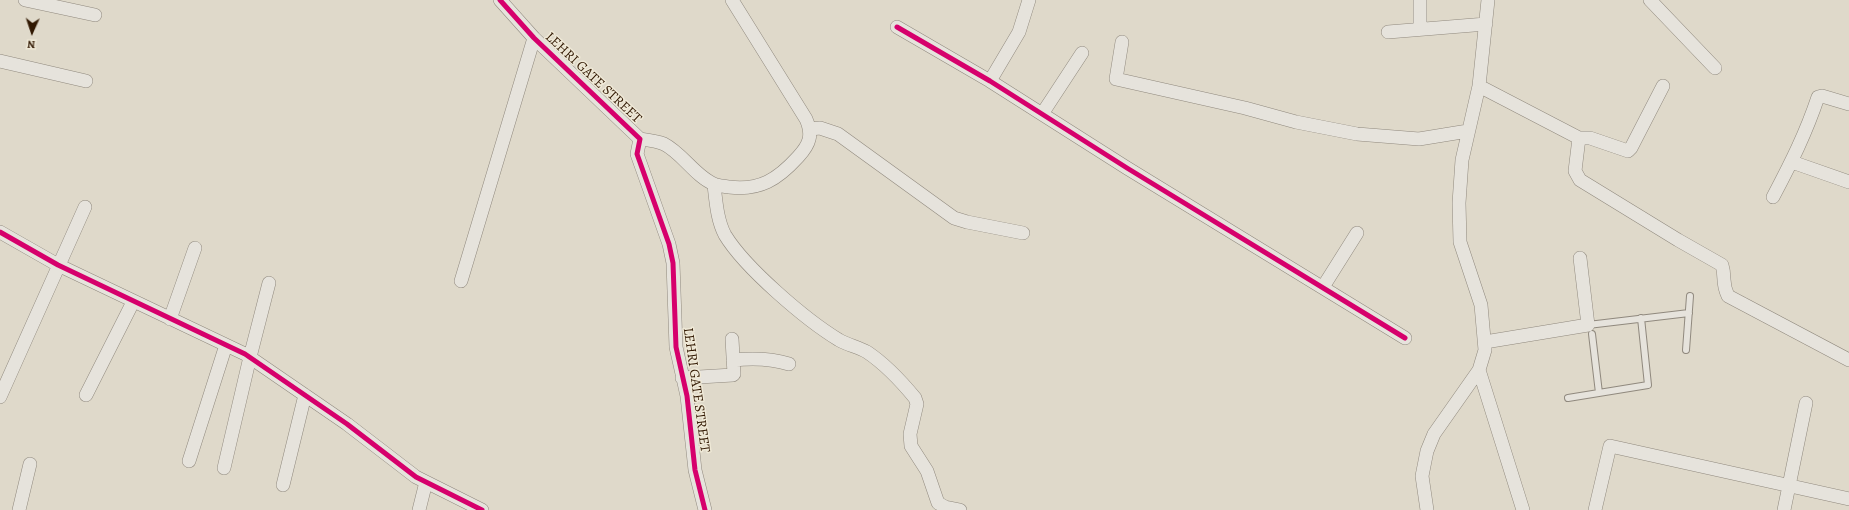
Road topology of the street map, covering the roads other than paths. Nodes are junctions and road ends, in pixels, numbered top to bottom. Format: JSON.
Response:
{"nodes":[{"id":1,"x":25,"y":0,"type":"edge"},
{"id":2,"x":500,"y":0,"type":"edge"},
{"id":3,"x":732,"y":0,"type":"edge"},
{"id":4,"x":1029,"y":0,"type":"edge"},
{"id":5,"x":1420,"y":0,"type":"edge"},
{"id":6,"x":1488,"y":0,"type":"edge"},
{"id":7,"x":1650,"y":0,"type":"edge"},
{"id":8,"x":95,"y":15,"type":"dead end"},
{"id":9,"x":1486,"y":24,"type":"junction"},
{"id":10,"x":897,"y":27,"type":"dead end"},
{"id":11,"x":1420,"y":30,"type":"junction"},
{"id":12,"x":1388,"y":32,"type":"dead end"},
{"id":13,"x":534,"y":38,"type":"junction"},
{"id":14,"x":1122,"y":42,"type":"dead end"},
{"id":15,"x":1082,"y":53,"type":"dead end"},
{"id":16,"x":0,"y":61,"type":"edge"},
{"id":17,"x":1715,"y":68,"type":"dead end"},
{"id":18,"x":86,"y":81,"type":"dead end"},
{"id":19,"x":990,"y":81,"type":"junction"},
{"id":20,"x":1479,"y":86,"type":"junction"},
{"id":21,"x":1663,"y":86,"type":"dead end"},
{"id":22,"x":1849,"y":104,"type":"edge"},
{"id":23,"x":1042,"y":114,"type":"junction"},
{"id":24,"x":810,"y":129,"type":"junction"},
{"id":25,"x":1468,"y":131,"type":"junction"},
{"id":26,"x":1579,"y":138,"type":"junction"},
{"id":27,"x":640,"y":139,"type":"junction"},
{"id":28,"x":1792,"y":162,"type":"junction"},
{"id":29,"x":1849,"y":182,"type":"edge"},
{"id":30,"x":714,"y":184,"type":"junction"},
{"id":31,"x":1773,"y":197,"type":"dead end"},
{"id":32,"x":85,"y":207,"type":"dead end"},
{"id":33,"x":0,"y":232,"type":"edge"},
{"id":34,"x":1023,"y":233,"type":"dead end"},
{"id":35,"x":1357,"y":233,"type":"dead end"},
{"id":36,"x":195,"y":248,"type":"dead end"},
{"id":37,"x":1580,"y":258,"type":"dead end"},
{"id":38,"x":58,"y":265,"type":"junction"},
{"id":39,"x":462,"y":282,"type":"dead end"},
{"id":40,"x":269,"y":283,"type":"dead end"},
{"id":41,"x":1323,"y":287,"type":"junction"},
{"id":42,"x":1690,"y":296,"type":"dead end"},
{"id":43,"x":134,"y":302,"type":"junction"},
{"id":44,"x":1688,"y":313,"type":"junction"},
{"id":45,"x":170,"y":318,"type":"junction"},
{"id":46,"x":1641,"y":318,"type":"junction"},
{"id":47,"x":1590,"y":329,"type":"junction"},
{"id":48,"x":1405,"y":338,"type":"dead end"},
{"id":49,"x":732,"y":339,"type":"dead end"},
{"id":50,"x":1484,"y":342,"type":"junction"},
{"id":51,"x":226,"y":345,"type":"junction"},
{"id":52,"x":1686,"y":350,"type":"dead end"},
{"id":53,"x":250,"y":357,"type":"junction"},
{"id":54,"x":733,"y":360,"type":"junction"},
{"id":55,"x":1849,"y":360,"type":"edge"},
{"id":56,"x":789,"y":364,"type":"dead end"},
{"id":57,"x":1479,"y":370,"type":"junction"},
{"id":58,"x":682,"y":378,"type":"junction"},
{"id":59,"x":1599,"y":393,"type":"junction"},
{"id":60,"x":86,"y":395,"type":"dead end"},
{"id":61,"x":305,"y":395,"type":"junction"},
{"id":62,"x":0,"y":397,"type":"edge"},
{"id":63,"x":1568,"y":398,"type":"dead end"},
{"id":64,"x":1806,"y":403,"type":"dead end"},
{"id":65,"x":189,"y":461,"type":"dead end"},
{"id":66,"x":30,"y":464,"type":"dead end"},
{"id":67,"x":224,"y":468,"type":"dead end"},
{"id":68,"x":426,"y":482,"type":"junction"},
{"id":69,"x":283,"y":486,"type":"dead end"},
{"id":70,"x":1789,"y":486,"type":"junction"},
{"id":71,"x":1849,"y":499,"type":"edge"},
{"id":72,"x":457,"y":504,"type":"edge"},
{"id":73,"x":19,"y":510,"type":"edge"},
{"id":74,"x":419,"y":510,"type":"edge"},
{"id":75,"x":482,"y":510,"type":"edge"},
{"id":76,"x":705,"y":510,"type":"edge"},
{"id":77,"x":960,"y":510,"type":"edge"},
{"id":78,"x":1427,"y":510,"type":"edge"},
{"id":79,"x":1523,"y":510,"type":"edge"},
{"id":80,"x":1595,"y":510,"type":"edge"},
{"id":81,"x":1784,"y":510,"type":"edge"}],
"edges":[{"from":1,"to":8,"type":"street"},
{"from":2,"to":13,"type":"street","name":"LEHRI GATE STREET"},
{"from":3,"to":24,"type":"street"},
{"from":4,"to":19,"type":"street"},
{"from":5,"to":11,"type":"street"},
{"from":6,"to":9,"type":"street"},
{"from":7,"to":17,"type":"street"},
{"from":9,"to":11,"type":"street"},
{"from":9,"to":20,"type":"street"},
{"from":10,"to":19,"type":"street"},
{"from":11,"to":12,"type":"street"},
{"from":13,"to":27,"type":"street","name":"LEHRI GATE STREET"},
{"from":13,"to":39,"type":"street"},
{"from":14,"to":25,"type":"street"},
{"from":15,"to":23,"type":"street"},
{"from":16,"to":18,"type":"street"},
{"from":19,"to":23,"type":"street"},
{"from":20,"to":25,"type":"street"},
{"from":20,"to":26,"type":"street"},
{"from":21,"to":26,"type":"street"},
{"from":22,"to":28,"type":"street"},
{"from":23,"to":41,"type":"street"},
{"from":24,"to":30,"type":"street"},
{"from":24,"to":34,"type":"street"},
{"from":25,"to":50,"type":"street"},
{"from":26,"to":55,"type":"street"},
{"from":27,"to":30,"type":"street"},
{"from":27,"to":58,"type":"street","name":"LEHRI GATE STREET"},
{"from":28,"to":29,"type":"street"},
{"from":28,"to":31,"type":"street"},
{"from":30,"to":77,"type":"street"},
{"from":32,"to":38,"type":"street"},
{"from":33,"to":38,"type":"street"},
{"from":35,"to":41,"type":"street"},
{"from":36,"to":45,"type":"street"},
{"from":37,"to":47,"type":"street"},
{"from":38,"to":43,"type":"street"},
{"from":38,"to":62,"type":"street"},
{"from":40,"to":53,"type":"street"},
{"from":41,"to":48,"type":"street"},
{"from":42,"to":44,"type":"lane"},
{"from":43,"to":45,"type":"street"},
{"from":43,"to":60,"type":"street"},
{"from":44,"to":46,"type":"lane"},
{"from":44,"to":52,"type":"lane"},
{"from":45,"to":51,"type":"street"},
{"from":46,"to":47,"type":"lane"},
{"from":46,"to":59,"type":"lane"},
{"from":47,"to":50,"type":"street"},
{"from":47,"to":59,"type":"lane"},
{"from":49,"to":54,"type":"street"},
{"from":50,"to":57,"type":"street"},
{"from":51,"to":53,"type":"street"},
{"from":51,"to":65,"type":"street"},
{"from":53,"to":61,"type":"street"},
{"from":53,"to":67,"type":"street"},
{"from":54,"to":56,"type":"street"},
{"from":54,"to":58,"type":"street"},
{"from":57,"to":78,"type":"street"},
{"from":57,"to":79,"type":"street"},
{"from":58,"to":76,"type":"street","name":"LEHRI GATE STREET"},
{"from":59,"to":63,"type":"lane"},
{"from":61,"to":68,"type":"street"},
{"from":61,"to":69,"type":"street"},
{"from":64,"to":70,"type":"street"},
{"from":66,"to":73,"type":"street"},
{"from":68,"to":72,"type":"street"},
{"from":68,"to":74,"type":"street"},
{"from":70,"to":71,"type":"street"},
{"from":70,"to":80,"type":"street"},
{"from":70,"to":81,"type":"street"},
{"from":72,"to":75,"type":"street"}]}
